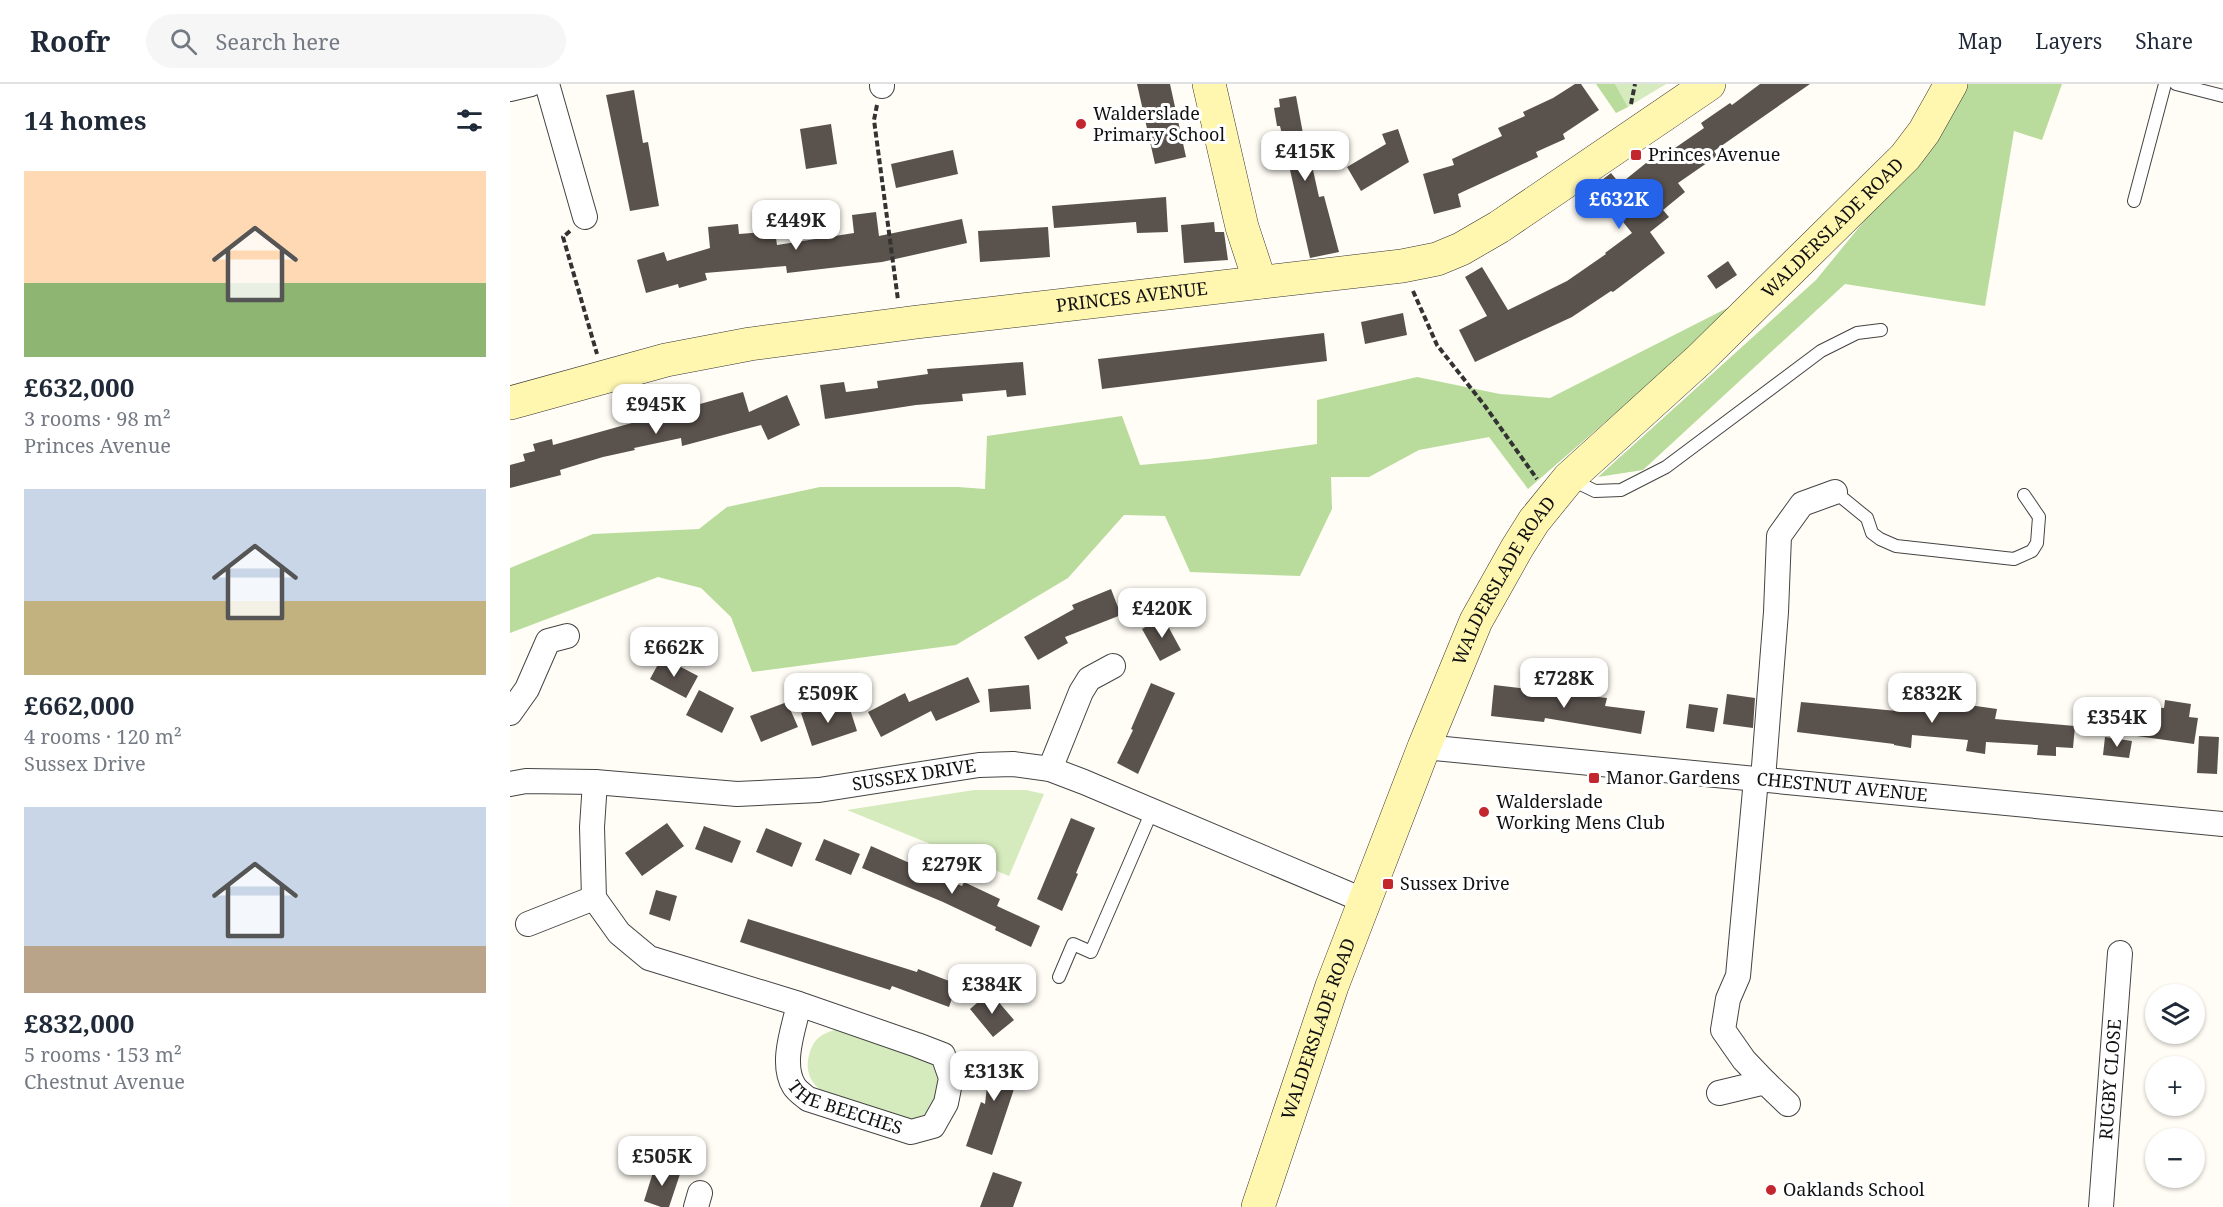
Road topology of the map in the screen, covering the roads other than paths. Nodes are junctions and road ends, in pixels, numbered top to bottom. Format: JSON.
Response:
{"nodes":[{"id":1,"x":531,"y":84,"type":"edge"},
{"id":2,"x":547,"y":84,"type":"edge"},
{"id":3,"x":1209,"y":84,"type":"edge"},
{"id":4,"x":1708,"y":84,"type":"edge"},
{"id":5,"x":1951,"y":84,"type":"edge"},
{"id":6,"x":2165,"y":84,"type":"edge"},
{"id":7,"x":2176,"y":84,"type":"edge"},
{"id":8,"x":510,"y":89,"type":"edge"},
{"id":9,"x":2223,"y":96,"type":"edge"},
{"id":10,"x":2134,"y":201,"type":"dead end"},
{"id":11,"x":585,"y":217,"type":"road end"},
{"id":12,"x":1260,"y":282,"type":"junction"},
{"id":13,"x":1881,"y":330,"type":"dead end"},
{"id":14,"x":510,"y":403,"type":"edge"},
{"id":15,"x":1561,"y":488,"type":"junction"},
{"id":16,"x":1835,"y":492,"type":"joint"},
{"id":17,"x":2024,"y":495,"type":"dead end"},
{"id":18,"x":567,"y":636,"type":"dead end"},
{"id":19,"x":1113,"y":666,"type":"dead end"},
{"id":20,"x":510,"y":713,"type":"edge"},
{"id":21,"x":1424,"y":747,"type":"junction"},
{"id":22,"x":1050,"y":769,"type":"junction"},
{"id":23,"x":1759,"y":779,"type":"junction"},
{"id":24,"x":595,"y":782,"type":"junction"},
{"id":25,"x":510,"y":784,"type":"edge"},
{"id":26,"x":1152,"y":811,"type":"junction"},
{"id":27,"x":2223,"y":824,"type":"edge"},
{"id":28,"x":594,"y":898,"type":"junction"},
{"id":29,"x":1365,"y":901,"type":"junction"},
{"id":30,"x":528,"y":924,"type":"dead end"},
{"id":31,"x":2120,"y":953,"type":"dead end"},
{"id":32,"x":1059,"y":977,"type":"dead end"},
{"id":33,"x":799,"y":1005,"type":"junction"},
{"id":34,"x":1765,"y":1082,"type":"junction"},
{"id":35,"x":1719,"y":1093,"type":"dead end"},
{"id":36,"x":1788,"y":1104,"type":"dead end"},
{"id":37,"x":1258,"y":1207,"type":"edge"},
{"id":38,"x":2101,"y":1207,"type":"edge"}],
"edges":[{"from":1,"to":8,"type":"street"},
{"from":2,"to":11,"type":"street"},
{"from":3,"to":12,"type":"street"},
{"from":4,"to":12,"type":"street","name":"PRINCES AVENUE"},
{"from":5,"to":15,"type":"street","name":"WALDERSLADE ROAD"},
{"from":6,"to":10,"type":"lane"},
{"from":7,"to":9,"type":"lane"},
{"from":12,"to":14,"type":"street","name":"PRINCES AVENUE"},
{"from":13,"to":15,"type":"lane"},
{"from":15,"to":21,"type":"street","name":"WALDERSLADE ROAD"},
{"from":16,"to":17,"type":"lane"},
{"from":16,"to":23,"type":"street"},
{"from":18,"to":20,"type":"street"},
{"from":19,"to":22,"type":"street"},
{"from":21,"to":23,"type":"street","name":"CHESTNUT AVENUE"},
{"from":21,"to":29,"type":"street","name":"WALDERSLADE ROAD"},
{"from":22,"to":24,"type":"street","name":"SUSSEX DRIVE"},
{"from":22,"to":26,"type":"street","name":"SUSSEX DRIVE"},
{"from":23,"to":27,"type":"street","name":"CHESTNUT AVENUE"},
{"from":23,"to":34,"type":"street"},
{"from":24,"to":25,"type":"street","name":"SUSSEX DRIVE"},
{"from":24,"to":28,"type":"street"},
{"from":26,"to":29,"type":"street","name":"SUSSEX DRIVE"},
{"from":26,"to":32,"type":"lane"},
{"from":28,"to":30,"type":"street"},
{"from":28,"to":33,"type":"street","name":"THE BEECHES"},
{"from":29,"to":37,"type":"street","name":"WALDERSLADE ROAD"},
{"from":31,"to":38,"type":"street","name":"RUGBY CLOSE"},
{"from":33,"to":33,"type":"street","name":"THE BEECHES"},
{"from":34,"to":35,"type":"street"},
{"from":34,"to":36,"type":"street"}]}
